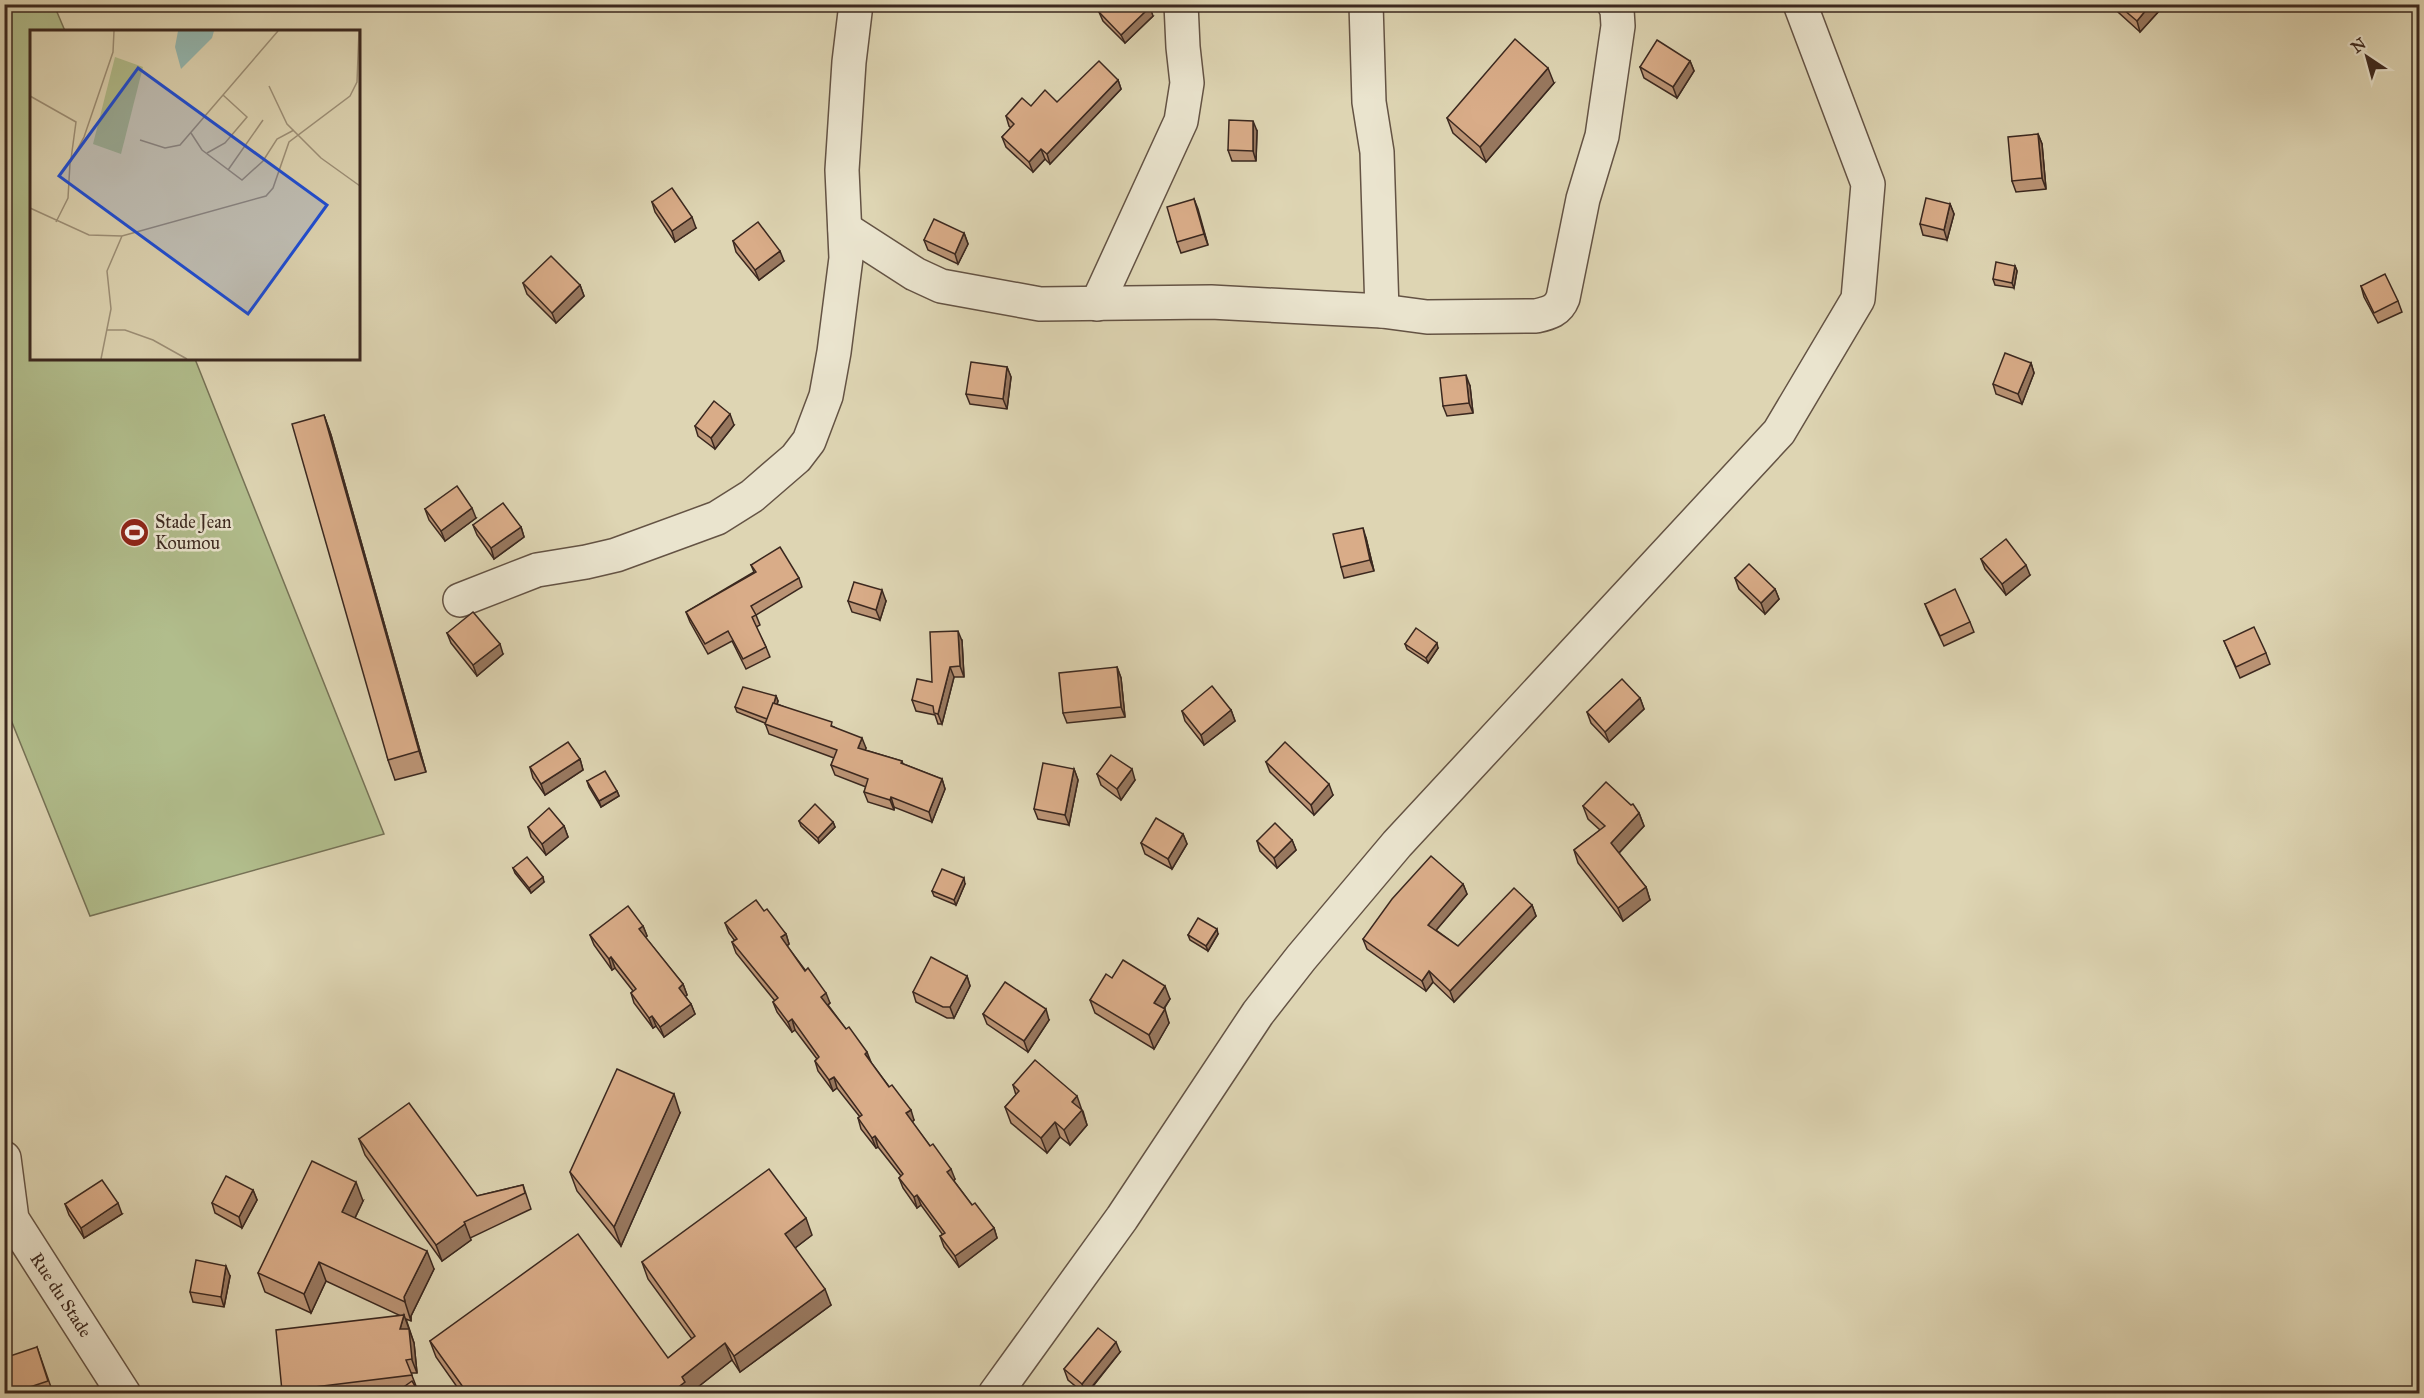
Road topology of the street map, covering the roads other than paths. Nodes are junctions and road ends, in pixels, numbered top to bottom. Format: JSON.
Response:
{"nodes":[{"id":1,"x":855,"y":4,"type":"edge"},
{"id":2,"x":1182,"y":4,"type":"edge"},
{"id":3,"x":1366,"y":4,"type":"edge"},
{"id":4,"x":1614,"y":4,"type":"edge"},
{"id":5,"x":1800,"y":4,"type":"edge"},
{"id":6,"x":854,"y":245,"type":"junction"},
{"id":7,"x":1097,"y":304,"type":"junction"},
{"id":8,"x":1382,"y":311,"type":"junction"},
{"id":9,"x":460,"y":600,"type":"dead end"},
{"id":10,"x":4,"y":1158,"type":"edge"},
{"id":11,"x":8,"y":1210,"type":"edge"},
{"id":12,"x":124,"y":1394,"type":"edge"},
{"id":13,"x":995,"y":1394,"type":"edge"}],
"edges":[{"from":1,"to":6,"type":"street"},
{"from":2,"to":7,"type":"street"},
{"from":3,"to":8,"type":"street"},
{"from":4,"to":8,"type":"street"},
{"from":5,"to":13,"type":"street"},
{"from":6,"to":7,"type":"street"},
{"from":6,"to":9,"type":"street"},
{"from":7,"to":8,"type":"street"},
{"from":10,"to":11,"type":"street","name":"Rue du Stade"},
{"from":11,"to":12,"type":"street","name":"Rue du Stade"}]}
